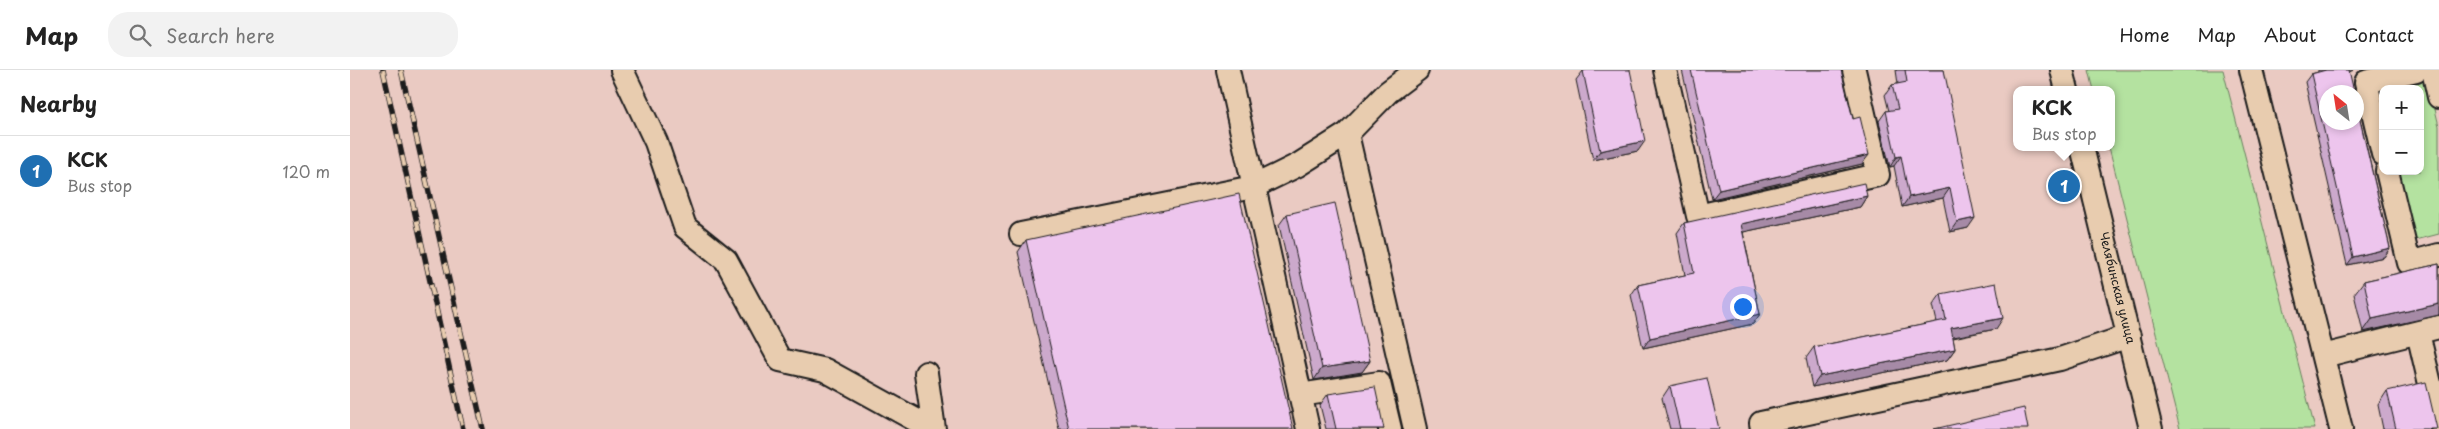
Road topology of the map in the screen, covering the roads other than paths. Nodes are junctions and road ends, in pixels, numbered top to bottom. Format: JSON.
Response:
{"nodes":[{"id":1,"x":622,"y":70,"type":"edge"},
{"id":2,"x":1228,"y":70,"type":"edge"},
{"id":3,"x":1417,"y":70,"type":"edge"},
{"id":4,"x":1665,"y":70,"type":"edge"},
{"id":5,"x":1854,"y":70,"type":"edge"},
{"id":6,"x":2062,"y":70,"type":"edge"},
{"id":7,"x":2251,"y":70,"type":"edge"},
{"id":8,"x":2416,"y":70,"type":"edge"},
{"id":9,"x":2433,"y":70,"type":"edge"},
{"id":10,"x":2066,"y":86,"type":"edge"},
{"id":11,"x":2439,"y":96,"type":"edge"},
{"id":12,"x":1347,"y":134,"type":"junction"},
{"id":13,"x":2379,"y":137,"type":"edge"},
{"id":14,"x":2083,"y":151,"type":"edge"},
{"id":15,"x":2388,"y":175,"type":"edge"},
{"id":16,"x":1253,"y":187,"type":"junction"},
{"id":17,"x":1022,"y":234,"type":"dead end"},
{"id":18,"x":2439,"y":255,"type":"edge"},
{"id":19,"x":2439,"y":327,"type":"edge"},
{"id":20,"x":2418,"y":333,"type":"junction"},
{"id":21,"x":2129,"y":336,"type":"junction"},
{"id":22,"x":2323,"y":356,"type":"junction"},
{"id":23,"x":926,"y":374,"type":"dead end"},
{"id":24,"x":1300,"y":395,"type":"junction"},
{"id":25,"x":2439,"y":422,"type":"edge"},
{"id":26,"x":933,"y":429,"type":"edge"},
{"id":27,"x":1308,"y":429,"type":"edge"},
{"id":28,"x":1390,"y":429,"type":"edge"},
{"id":29,"x":1415,"y":429,"type":"edge"},
{"id":30,"x":1762,"y":429,"type":"edge"},
{"id":31,"x":2151,"y":429,"type":"edge"},
{"id":32,"x":2341,"y":429,"type":"edge"}],
"edges":[{"from":1,"to":26,"type":"street"},
{"from":2,"to":16,"type":"street"},
{"from":3,"to":12,"type":"street"},
{"from":4,"to":5,"type":"street"},
{"from":6,"to":10,"type":"street"},
{"from":7,"to":22,"type":"street"},
{"from":8,"to":13,"type":"street"},
{"from":9,"to":11,"type":"street"},
{"from":12,"to":16,"type":"street"},
{"from":12,"to":29,"type":"street"},
{"from":14,"to":21,"type":"street","name":"Челябинская улица"},
{"from":15,"to":18,"type":"street"},
{"from":16,"to":17,"type":"street"},
{"from":16,"to":24,"type":"street"},
{"from":19,"to":20,"type":"street"},
{"from":20,"to":22,"type":"street"},
{"from":20,"to":25,"type":"street"},
{"from":21,"to":30,"type":"street"},
{"from":21,"to":31,"type":"street","name":"Челябинская улица"},
{"from":22,"to":32,"type":"street"},
{"from":23,"to":26,"type":"street"},
{"from":24,"to":27,"type":"street"},
{"from":24,"to":28,"type":"street"}]}
